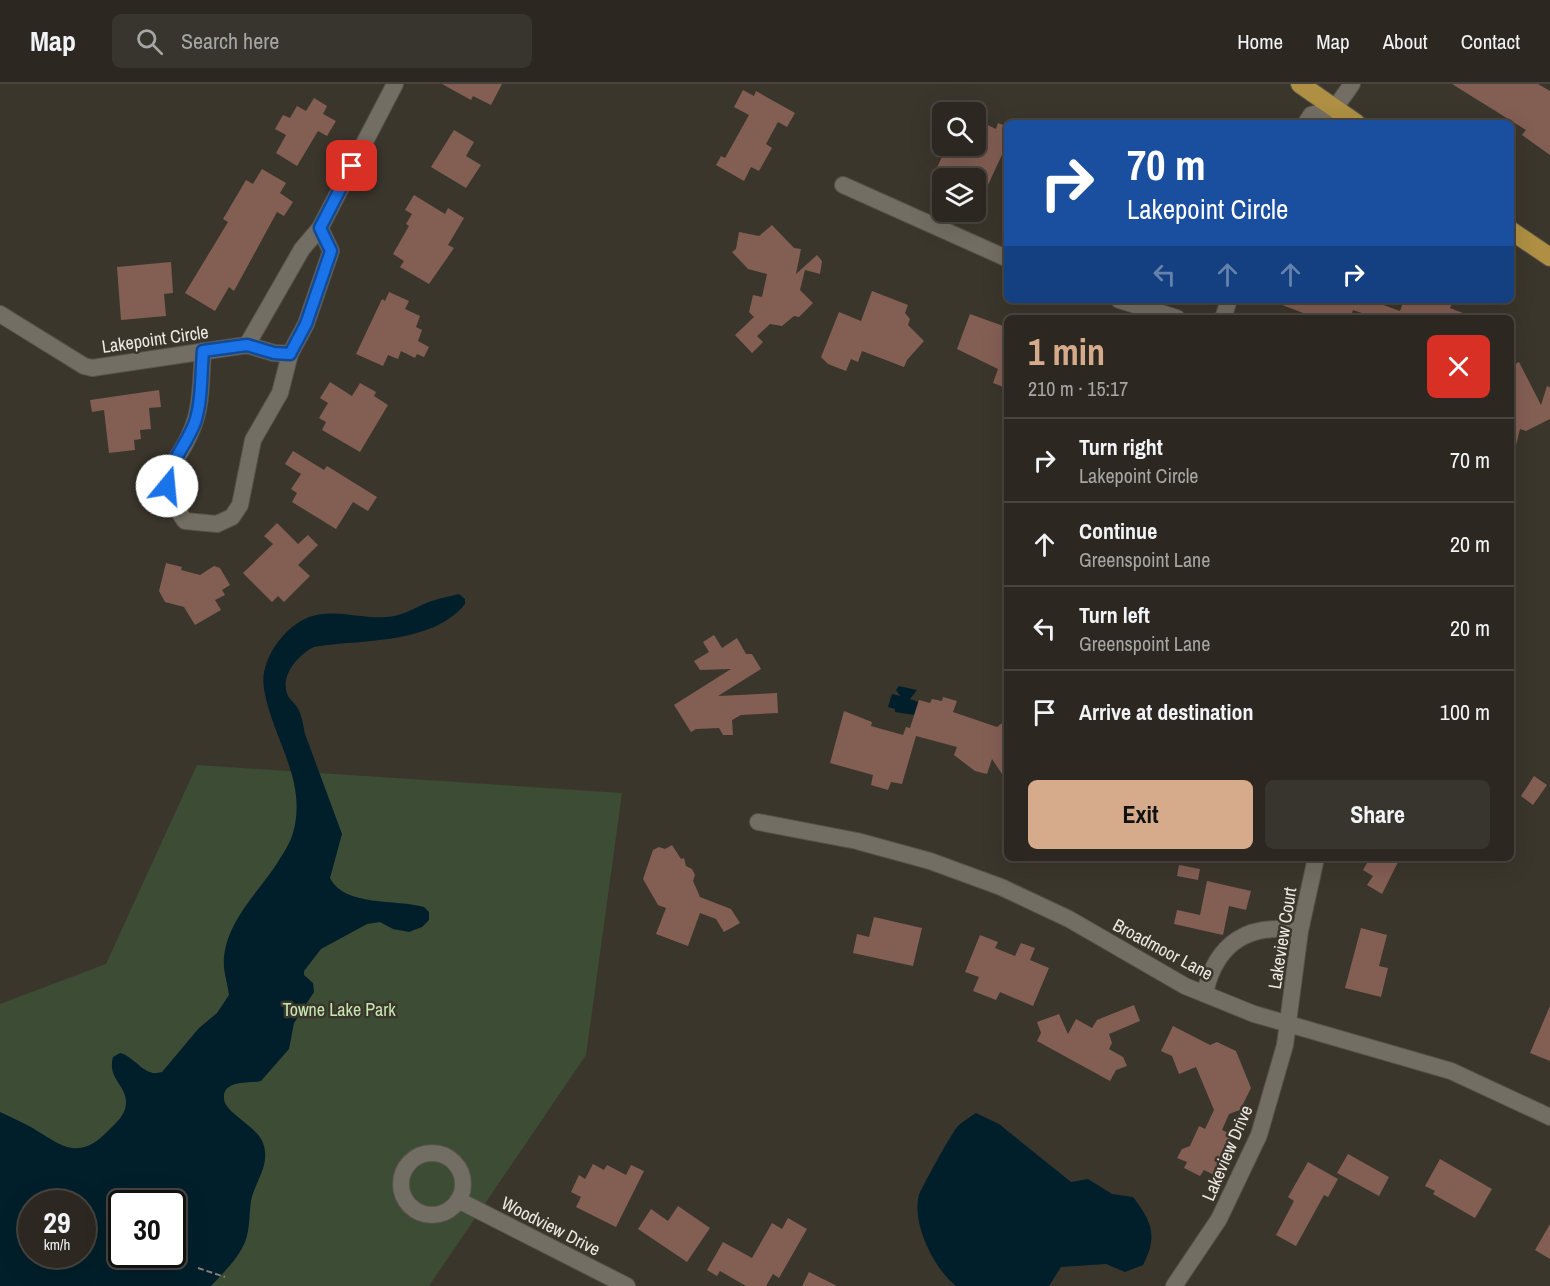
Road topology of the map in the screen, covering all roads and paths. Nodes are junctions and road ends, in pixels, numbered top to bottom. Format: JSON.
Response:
{"nodes":[{"id":1,"x":395,"y":84,"type":"edge"},
{"id":2,"x":1300,"y":84,"type":"edge"},
{"id":3,"x":1352,"y":84,"type":"edge"},
{"id":4,"x":1334,"y":116,"type":"edge"},
{"id":5,"x":1308,"y":120,"type":"edge"},
{"id":6,"x":843,"y":185,"type":"dead end"},
{"id":7,"x":320,"y":228,"type":"junction"},
{"id":8,"x":1514,"y":233,"type":"edge"},
{"id":9,"x":1004,"y":257,"type":"edge"},
{"id":10,"x":1550,"y":257,"type":"edge"},
{"id":11,"x":1129,"y":303,"type":"edge"},
{"id":12,"x":0,"y":314,"type":"edge"},
{"id":13,"x":1167,"y":315,"type":"edge"},
{"id":14,"x":247,"y":345,"type":"junction"},
{"id":15,"x":203,"y":351,"type":"junction"},
{"id":16,"x":290,"y":354,"type":"junction"},
{"id":17,"x":758,"y":822,"type":"dead end"},
{"id":18,"x":1315,"y":861,"type":"edge"},
{"id":19,"x":1300,"y":931,"type":"junction"},
{"id":20,"x":1205,"y":993,"type":"junction"},
{"id":21,"x":1289,"y":1024,"type":"junction"},
{"id":22,"x":1550,"y":1117,"type":"edge"},
{"id":23,"x":458,"y":1200,"type":"dead end"},
{"id":24,"x":198,"y":1268,"type":"dead end"},
{"id":25,"x":225,"y":1277,"type":"dead end"},
{"id":26,"x":627,"y":1286,"type":"edge"},
{"id":27,"x":1174,"y":1286,"type":"edge"}],
"edges":[{"from":1,"to":7,"type":"street"},
{"from":2,"to":4,"type":"main road"},
{"from":3,"to":4,"type":"street"},
{"from":4,"to":5,"type":"street"},
{"from":6,"to":9,"type":"street"},
{"from":7,"to":14,"type":"street"},
{"from":7,"to":16,"type":"street"},
{"from":8,"to":10,"type":"main road"},
{"from":11,"to":13,"type":"street"},
{"from":12,"to":15,"type":"street","name":"Lakepoint Circle"},
{"from":14,"to":15,"type":"street","name":"Lakepoint Circle"},
{"from":14,"to":16,"type":"street"},
{"from":15,"to":16,"type":"street"},
{"from":17,"to":20,"type":"street","name":"Broadmoor Lane"},
{"from":18,"to":19,"type":"street","name":"Lakeview Court"},
{"from":19,"to":20,"type":"street"},
{"from":19,"to":21,"type":"street","name":"Lakeview Court"},
{"from":20,"to":21,"type":"street","name":"Broadmoor Lane"},
{"from":21,"to":22,"type":"street","name":"Broadmoor Lane"},
{"from":21,"to":27,"type":"street","name":"Lakeview Drive"},
{"from":23,"to":26,"type":"street","name":"Woodview Drive"},
{"from":24,"to":25,"type":"path"}]}
